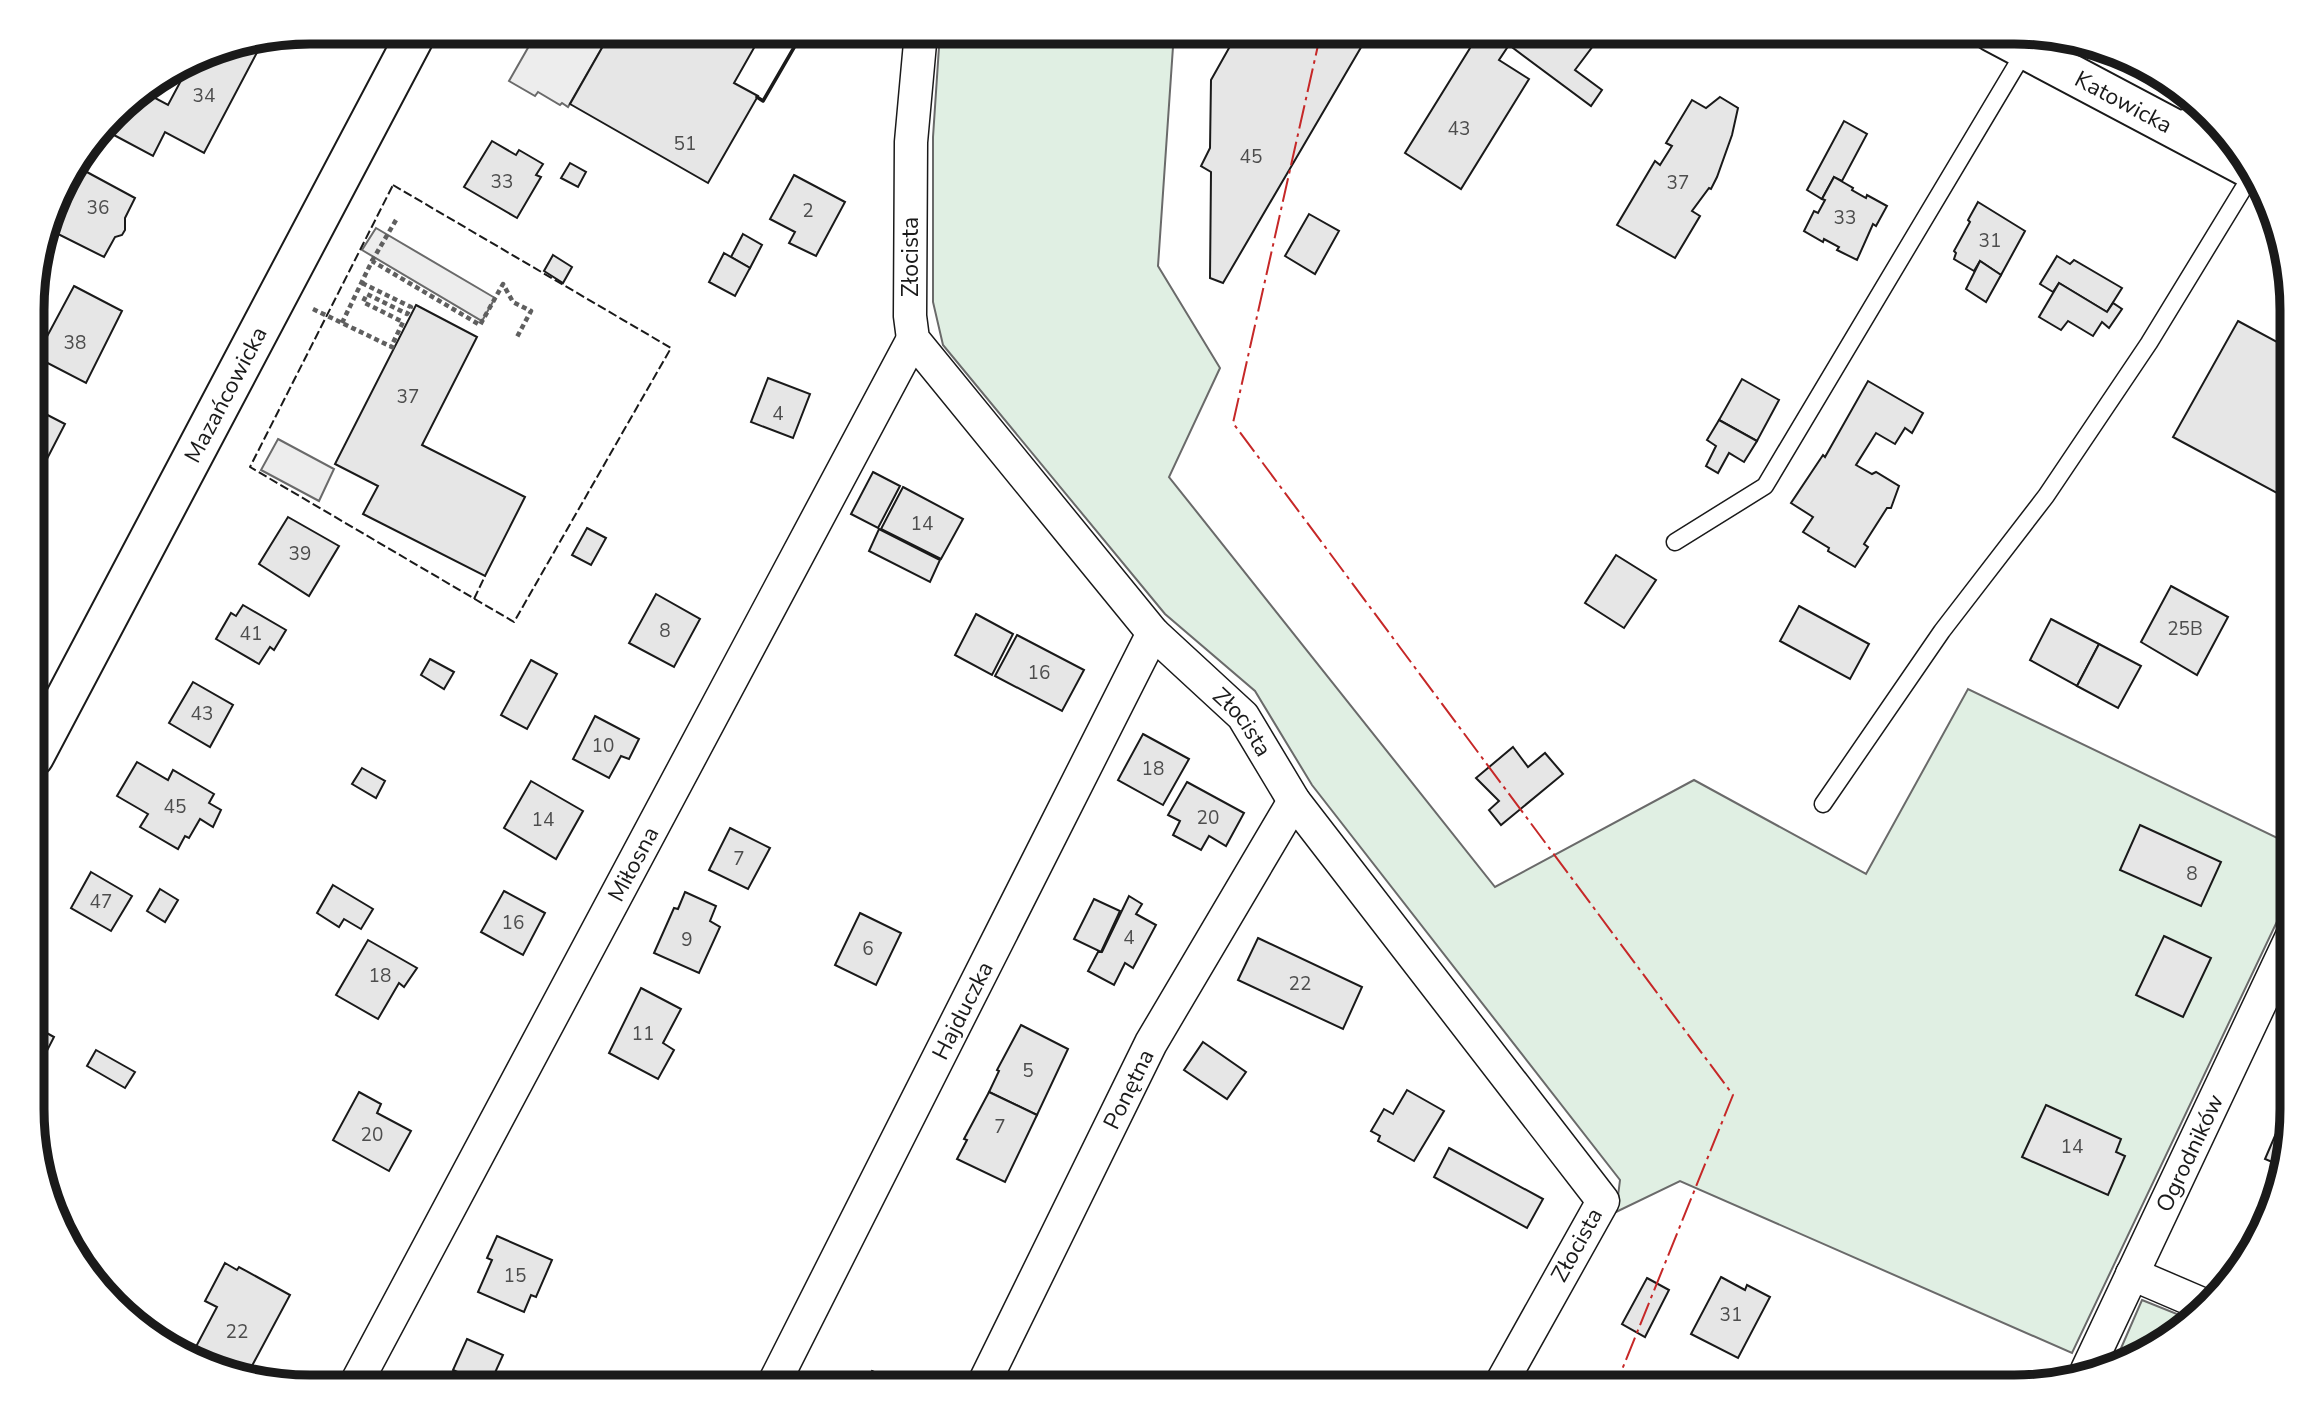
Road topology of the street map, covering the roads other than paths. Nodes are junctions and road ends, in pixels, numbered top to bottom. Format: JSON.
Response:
{"nodes":[{"id":1,"x":411,"y":44,"type":"edge"},
{"id":2,"x":920,"y":44,"type":"edge"},
{"id":3,"x":2016,"y":44,"type":"edge"},
{"id":4,"x":2026,"y":49,"type":"junction"},
{"id":5,"x":2127,"y":104,"type":"junction"},
{"id":6,"x":2202,"y":122,"type":"edge"},
{"id":7,"x":2233,"y":160,"type":"edge"},
{"id":8,"x":2248,"y":182,"type":"edge"},
{"id":9,"x":914,"y":339,"type":"junction"},
{"id":10,"x":1675,"y":542,"type":"dead end"},
{"id":11,"x":1153,"y":633,"type":"junction"},
{"id":12,"x":44,"y":738,"type":"edge"},
{"id":13,"x":1294,"y":802,"type":"junction"},
{"id":14,"x":1823,"y":804,"type":"dead end"},
{"id":15,"x":2280,"y":961,"type":"edge"},
{"id":16,"x":2132,"y":1274,"type":"junction"},
{"id":17,"x":2197,"y":1302,"type":"edge"},
{"id":18,"x":2090,"y":1364,"type":"edge"},
{"id":19,"x":361,"y":1375,"type":"edge"},
{"id":20,"x":778,"y":1375,"type":"edge"},
{"id":21,"x":988,"y":1375,"type":"edge"},
{"id":22,"x":1506,"y":1375,"type":"edge"}],
"edges":[{"from":1,"to":12,"type":"street","name":"Mazańcowicka"},
{"from":2,"to":9,"type":"street","name":"Złocista"},
{"from":3,"to":4,"type":"street","name":"Katowicka"},
{"from":4,"to":5,"type":"street","name":"Katowicka"},
{"from":4,"to":10,"type":"lane"},
{"from":5,"to":6,"type":"lane"},
{"from":5,"to":7,"type":"street","name":"Katowicka"},
{"from":8,"to":14,"type":"lane"},
{"from":9,"to":11,"type":"street","name":"Złocista"},
{"from":9,"to":19,"type":"street","name":"Miłosna"},
{"from":11,"to":13,"type":"street","name":"Złocista"},
{"from":11,"to":20,"type":"street","name":"Hajduczka"},
{"from":13,"to":21,"type":"street","name":"Ponętna"},
{"from":13,"to":22,"type":"street","name":"Złocista"},
{"from":15,"to":16,"type":"street","name":"Ogrodników"},
{"from":16,"to":17,"type":"street"},
{"from":16,"to":18,"type":"street","name":"Ogrodników"}]}
